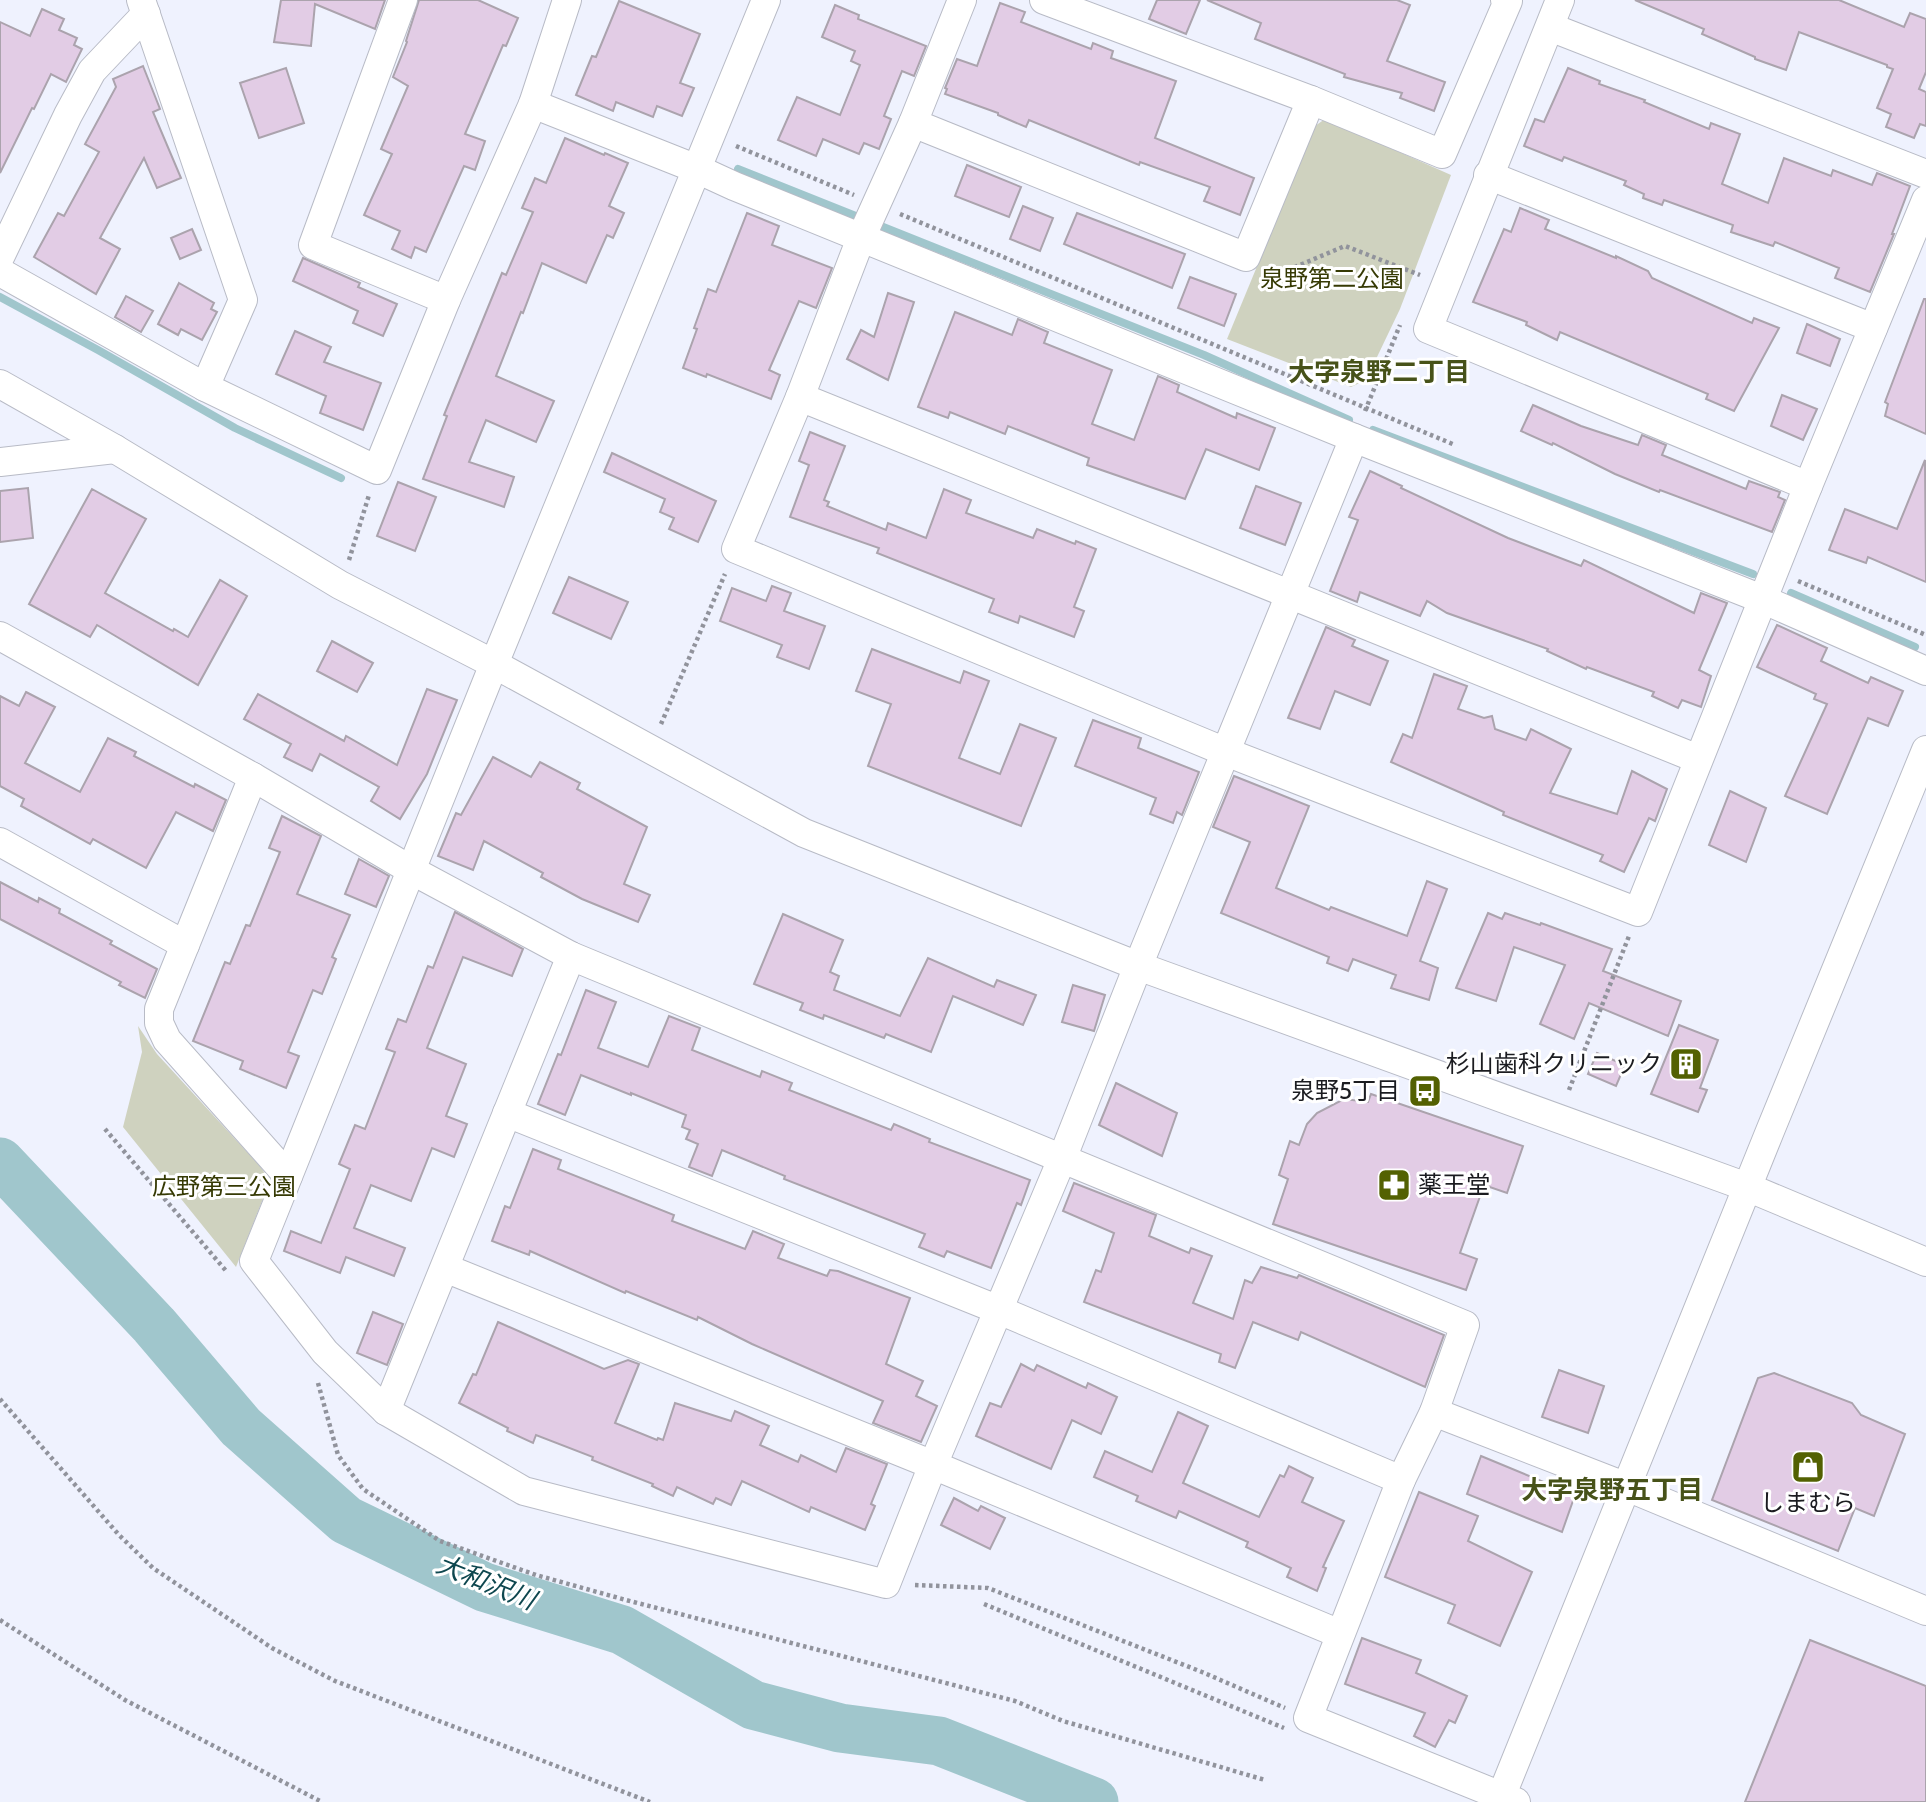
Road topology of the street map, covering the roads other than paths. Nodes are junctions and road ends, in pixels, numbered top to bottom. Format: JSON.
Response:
{"nodes":[{"id":1,"x":403,"y":0,"type":"edge"},
{"id":2,"x":567,"y":0,"type":"edge"},
{"id":3,"x":766,"y":0,"type":"edge"},
{"id":4,"x":962,"y":0,"type":"edge"},
{"id":5,"x":1044,"y":0,"type":"edge"},
{"id":6,"x":1505,"y":0,"type":"edge"},
{"id":7,"x":1560,"y":0,"type":"edge"},
{"id":8,"x":143,"y":7,"type":"edge"},
{"id":9,"x":1550,"y":27,"type":"junction"},
{"id":10,"x":1311,"y":100,"type":"junction"},
{"id":11,"x":533,"y":104,"type":"junction"},
{"id":12,"x":913,"y":123,"type":"junction"},
{"id":13,"x":697,"y":169,"type":"junction"},
{"id":14,"x":1926,"y":174,"type":"edge"},
{"id":15,"x":1488,"y":175,"type":"junction"},
{"id":16,"x":1926,"y":200,"type":"edge"},
{"id":17,"x":861,"y":237,"type":"junction"},
{"id":18,"x":0,"y":257,"type":"edge"},
{"id":19,"x":0,"y":272,"type":"edge"},
{"id":20,"x":446,"y":300,"type":"junction"},
{"id":21,"x":1873,"y":328,"type":"junction"},
{"id":22,"x":0,"y":384,"type":"edge"},
{"id":23,"x":205,"y":387,"type":"junction"},
{"id":24,"x":800,"y":397,"type":"junction"},
{"id":25,"x":1354,"y":438,"type":"junction"},
{"id":26,"x":115,"y":449,"type":"junction"},
{"id":27,"x":0,"y":462,"type":"edge"},
{"id":28,"x":1808,"y":486,"type":"junction"},
{"id":29,"x":1289,"y":595,"type":"junction"},
{"id":30,"x":1762,"y":599,"type":"junction"},
{"id":31,"x":0,"y":636,"type":"edge"},
{"id":32,"x":494,"y":664,"type":"junction"},
{"id":33,"x":1926,"y":671,"type":"edge"},
{"id":34,"x":1926,"y":750,"type":"edge"},
{"id":35,"x":1226,"y":752,"type":"junction"},
{"id":36,"x":1698,"y":759,"type":"junction"},
{"id":37,"x":253,"y":777,"type":"junction"},
{"id":38,"x":0,"y":842,"type":"edge"},
{"id":39,"x":411,"y":870,"type":"junction"},
{"id":40,"x":185,"y":945,"type":"junction"},
{"id":41,"x":571,"y":956,"type":"junction"},
{"id":42,"x":1138,"y":966,"type":"junction"},
{"id":43,"x":507,"y":1113,"type":"junction"},
{"id":44,"x":1062,"y":1159,"type":"junction"},
{"id":45,"x":288,"y":1175,"type":"junction"},
{"id":46,"x":1747,"y":1187,"type":"junction"},
{"id":47,"x":1926,"y":1262,"type":"edge"},
{"id":48,"x":444,"y":1268,"type":"junction"},
{"id":49,"x":999,"y":1310,"type":"junction"},
{"id":50,"x":386,"y":1411,"type":"junction"},
{"id":51,"x":1434,"y":1412,"type":"junction"},
{"id":52,"x":933,"y":1465,"type":"junction"},
{"id":53,"x":1401,"y":1480,"type":"junction"},
{"id":54,"x":1627,"y":1488,"type":"junction"},
{"id":55,"x":1926,"y":1611,"type":"edge"},
{"id":56,"x":1340,"y":1634,"type":"junction"},
{"id":57,"x":1509,"y":1799,"type":"edge"}],
"edges":[{"from":1,"to":20,"type":"street"},
{"from":2,"to":11,"type":"street"},
{"from":3,"to":13,"type":"street"},
{"from":4,"to":12,"type":"street"},
{"from":5,"to":10,"type":"street"},
{"from":6,"to":10,"type":"street"},
{"from":7,"to":9,"type":"street"},
{"from":8,"to":18,"type":"street"},
{"from":8,"to":23,"type":"street"},
{"from":9,"to":14,"type":"street"},
{"from":9,"to":15,"type":"street"},
{"from":10,"to":12,"type":"street"},
{"from":11,"to":13,"type":"street"},
{"from":11,"to":20,"type":"street"},
{"from":12,"to":17,"type":"street"},
{"from":13,"to":17,"type":"street"},
{"from":13,"to":32,"type":"street"},
{"from":15,"to":21,"type":"street"},
{"from":15,"to":28,"type":"street"},
{"from":16,"to":21,"type":"street"},
{"from":17,"to":24,"type":"street"},
{"from":17,"to":25,"type":"street"},
{"from":19,"to":23,"type":"street"},
{"from":20,"to":23,"type":"street"},
{"from":21,"to":28,"type":"street"},
{"from":22,"to":26,"type":"street"},
{"from":24,"to":29,"type":"street"},
{"from":24,"to":35,"type":"street"},
{"from":25,"to":29,"type":"street"},
{"from":25,"to":30,"type":"street"},
{"from":26,"to":27,"type":"street"},
{"from":26,"to":32,"type":"street"},
{"from":28,"to":30,"type":"street"},
{"from":29,"to":35,"type":"street"},
{"from":29,"to":36,"type":"street"},
{"from":30,"to":33,"type":"street"},
{"from":30,"to":36,"type":"street"},
{"from":31,"to":37,"type":"street"},
{"from":32,"to":39,"type":"street"},
{"from":32,"to":42,"type":"street"},
{"from":34,"to":46,"type":"street"},
{"from":35,"to":36,"type":"street"},
{"from":35,"to":42,"type":"street"},
{"from":37,"to":39,"type":"street"},
{"from":37,"to":40,"type":"street"},
{"from":38,"to":40,"type":"street"},
{"from":39,"to":41,"type":"street"},
{"from":39,"to":45,"type":"street"},
{"from":40,"to":45,"type":"street"},
{"from":41,"to":43,"type":"street"},
{"from":41,"to":44,"type":"street"},
{"from":42,"to":44,"type":"street"},
{"from":42,"to":46,"type":"street"},
{"from":43,"to":48,"type":"street"},
{"from":43,"to":49,"type":"street"},
{"from":44,"to":49,"type":"street"},
{"from":44,"to":51,"type":"street"},
{"from":45,"to":50,"type":"street"},
{"from":46,"to":47,"type":"street"},
{"from":46,"to":54,"type":"street"},
{"from":48,"to":50,"type":"street"},
{"from":48,"to":52,"type":"street"},
{"from":49,"to":52,"type":"street"},
{"from":49,"to":53,"type":"street"},
{"from":50,"to":52,"type":"street"},
{"from":51,"to":53,"type":"street"},
{"from":51,"to":54,"type":"street"},
{"from":52,"to":56,"type":"street"},
{"from":53,"to":56,"type":"street"},
{"from":54,"to":55,"type":"street"},
{"from":54,"to":57,"type":"street"},
{"from":56,"to":57,"type":"street"}]}
